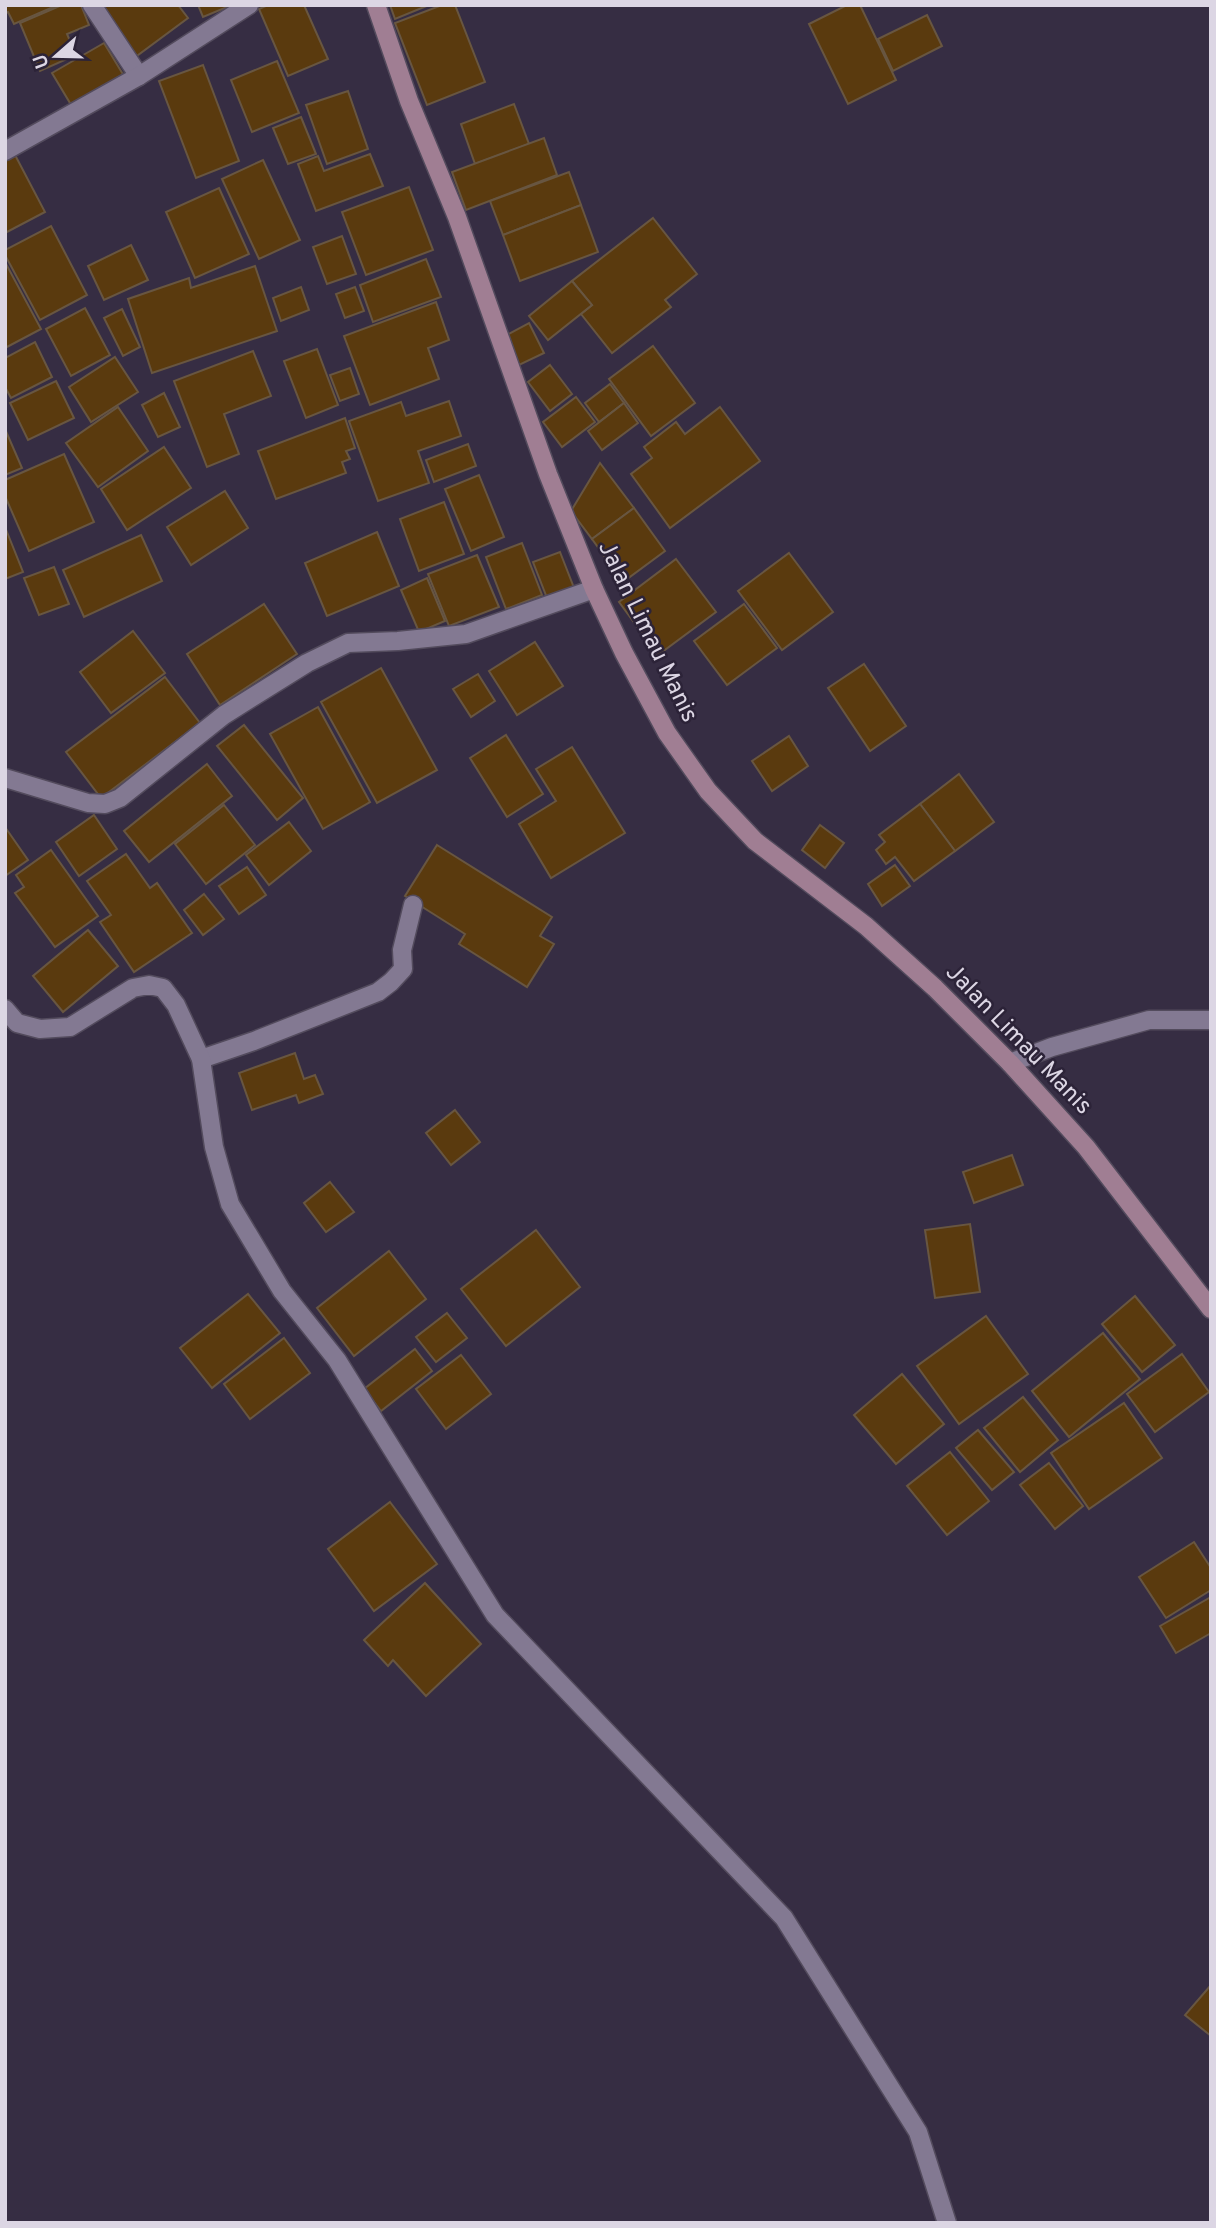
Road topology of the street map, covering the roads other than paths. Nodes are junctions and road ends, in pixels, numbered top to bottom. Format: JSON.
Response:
{"nodes":[{"id":1,"x":92,"y":5,"type":"edge"},
{"id":2,"x":248,"y":5,"type":"edge"},
{"id":3,"x":376,"y":5,"type":"edge"},
{"id":4,"x":139,"y":75,"type":"junction"},
{"id":5,"x":5,"y":151,"type":"edge"},
{"id":6,"x":594,"y":589,"type":"junction"},
{"id":7,"x":5,"y":778,"type":"edge"},
{"id":8,"x":413,"y":905,"type":"dead end"},
{"id":9,"x":5,"y":1009,"type":"edge"},
{"id":10,"x":1211,"y":1020,"type":"edge"},
{"id":11,"x":201,"y":1059,"type":"junction"},
{"id":12,"x":1010,"y":1063,"type":"junction"},
{"id":13,"x":1211,"y":1309,"type":"edge"},
{"id":14,"x":947,"y":2223,"type":"edge"}],
"edges":[{"from":1,"to":4,"type":"street"},
{"from":2,"to":4,"type":"street"},
{"from":3,"to":6,"type":"street","name":"Jalan Limau Manis"},
{"from":4,"to":5,"type":"street"},
{"from":6,"to":7,"type":"street"},
{"from":6,"to":12,"type":"street","name":"Jalan Limau Manis"},
{"from":8,"to":11,"type":"street"},
{"from":9,"to":11,"type":"street"},
{"from":10,"to":12,"type":"street"},
{"from":11,"to":14,"type":"street"},
{"from":12,"to":13,"type":"street","name":"Jalan Limau Manis"}]}
